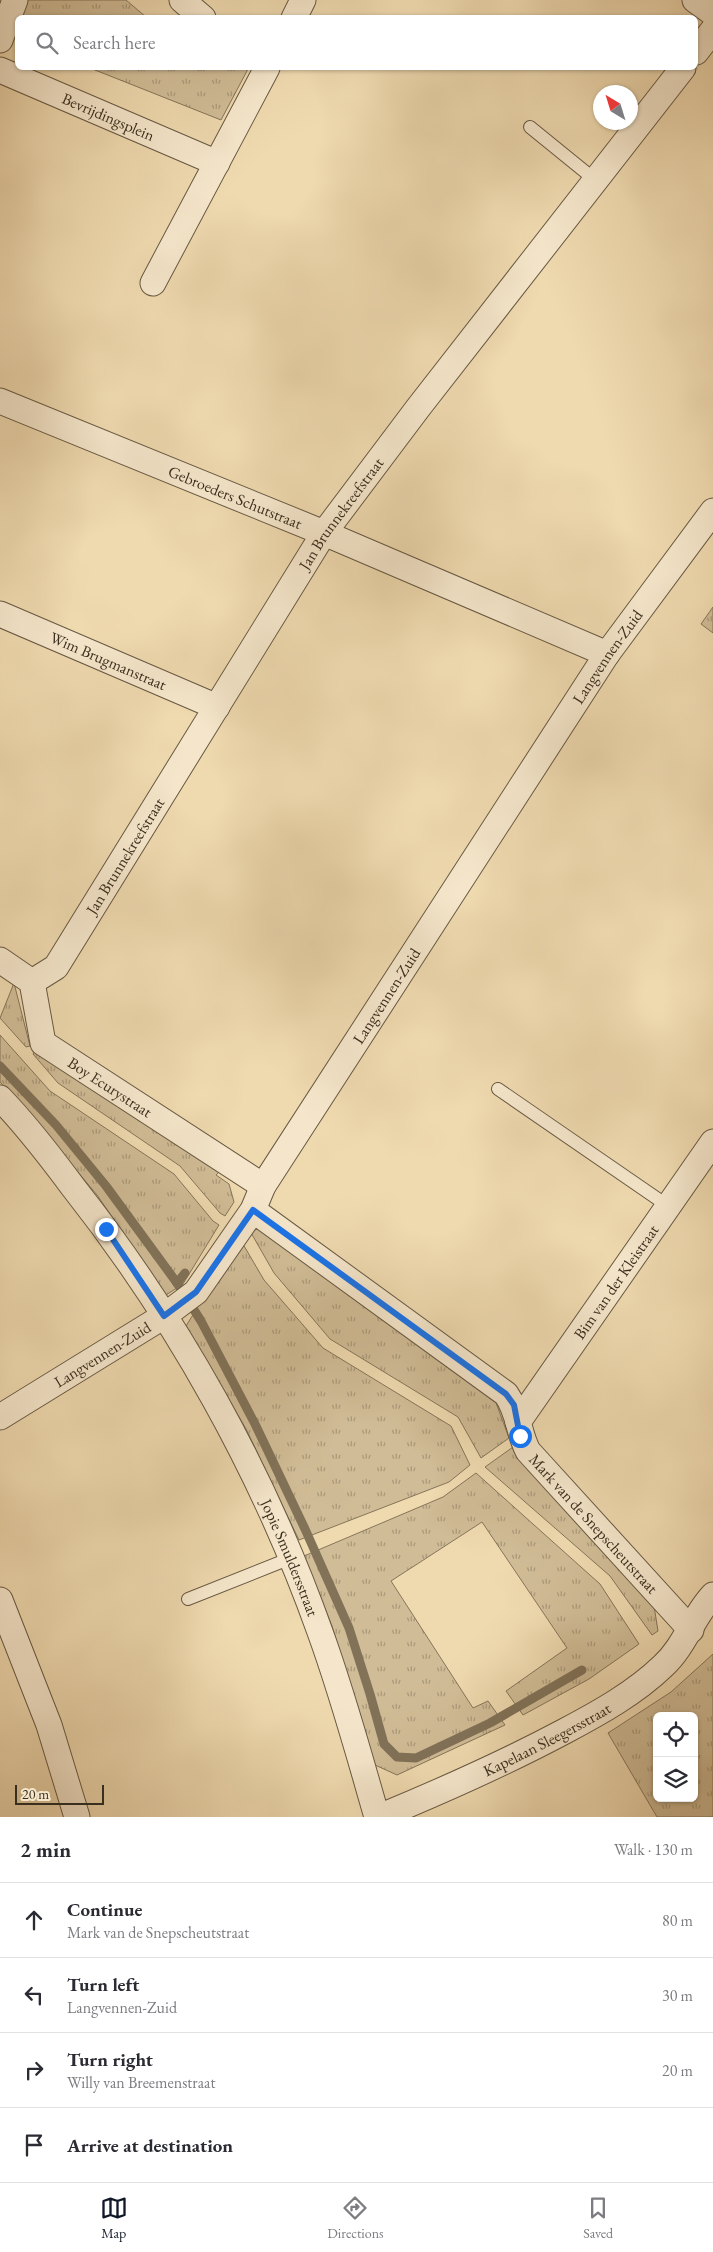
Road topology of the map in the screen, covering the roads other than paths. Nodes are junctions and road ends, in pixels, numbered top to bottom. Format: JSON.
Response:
{"nodes":[{"id":1,"x":15,"y":0,"type":"edge"},
{"id":2,"x":182,"y":0,"type":"edge"},
{"id":3,"x":303,"y":0,"type":"edge"},
{"id":4,"x":696,"y":0,"type":"edge"},
{"id":5,"x":713,"y":13,"type":"edge"},
{"id":6,"x":200,"y":15,"type":"edge"},
{"id":7,"x":296,"y":15,"type":"edge"},
{"id":8,"x":713,"y":30,"type":"edge"},
{"id":9,"x":0,"y":40,"type":"edge"},
{"id":10,"x":698,"y":49,"type":"edge"},
{"id":11,"x":0,"y":70,"type":"edge"},
{"id":12,"x":265,"y":70,"type":"edge"},
{"id":13,"x":681,"y":70,"type":"edge"},
{"id":14,"x":530,"y":127,"type":"dead end"},
{"id":15,"x":216,"y":164,"type":"junction"},
{"id":16,"x":594,"y":179,"type":"junction"},
{"id":17,"x":153,"y":283,"type":"dead end"},
{"id":18,"x":0,"y":401,"type":"edge"},
{"id":19,"x":713,"y":512,"type":"edge"},
{"id":20,"x":324,"y":533,"type":"junction"},
{"id":21,"x":0,"y":614,"type":"edge"},
{"id":22,"x":606,"y":654,"type":"junction"},
{"id":23,"x":217,"y":707,"type":"junction"},
{"id":24,"x":0,"y":960,"type":"edge"},
{"id":25,"x":32,"y":982,"type":"junction"},
{"id":26,"x":498,"y":1090,"type":"dead end"},
{"id":27,"x":0,"y":1098,"type":"edge"},
{"id":28,"x":713,"y":1142,"type":"edge"},
{"id":29,"x":263,"y":1186,"type":"junction"},
{"id":30,"x":668,"y":1206,"type":"junction"},
{"id":31,"x":253,"y":1210,"type":"junction"},
{"id":32,"x":164,"y":1316,"type":"junction"},
{"id":33,"x":0,"y":1417,"type":"edge"},
{"id":34,"x":518,"y":1422,"type":"junction"},
{"id":35,"x":291,"y":1558,"type":"junction"},
{"id":36,"x":713,"y":1595,"type":"edge"},
{"id":37,"x":188,"y":1599,"type":"dead end"},
{"id":38,"x":0,"y":1600,"type":"edge"},
{"id":39,"x":690,"y":1630,"type":"junction"},
{"id":40,"x":7,"y":1635,"type":"edge"},
{"id":41,"x":76,"y":1817,"type":"edge"},
{"id":42,"x":378,"y":1817,"type":"edge"}],
"edges":[{"from":1,"to":9,"type":"street"},
{"from":2,"to":6,"type":"street"},
{"from":3,"to":7,"type":"street"},
{"from":4,"to":5,"type":"street"},
{"from":8,"to":10,"type":"street"},
{"from":11,"to":15,"type":"street","name":"Bevrijdingsplein"},
{"from":12,"to":15,"type":"street"},
{"from":13,"to":16,"type":"street","name":"Jan Brunnekreefstraat"},
{"from":14,"to":16,"type":"lane"},
{"from":15,"to":17,"type":"street"},
{"from":16,"to":20,"type":"street","name":"Jan Brunnekreefstraat"},
{"from":18,"to":20,"type":"street","name":"Gebroeders Schutstraat"},
{"from":19,"to":22,"type":"street","name":"Langvennen-Zuid"},
{"from":20,"to":22,"type":"street","name":"Gebroeders Schutstraat"},
{"from":20,"to":23,"type":"street","name":"Jan Brunnekreefstraat"},
{"from":21,"to":23,"type":"street","name":"Wim Brugmanstraat"},
{"from":22,"to":29,"type":"street","name":"Langvennen-Zuid"},
{"from":23,"to":25,"type":"street","name":"Jan Brunnekreefstraat"},
{"from":24,"to":25,"type":"street"},
{"from":25,"to":29,"type":"street","name":"Boy Ecurystraat"},
{"from":26,"to":30,"type":"lane"},
{"from":27,"to":32,"type":"street","name":"Jopie Smuldersstraat"},
{"from":28,"to":30,"type":"street","name":"Bim van der Kleistraat"},
{"from":29,"to":31,"type":"street","name":"Langvennen-Zuid"},
{"from":30,"to":34,"type":"street","name":"Bim van der Kleistraat"},
{"from":31,"to":32,"type":"street","name":"Langvennen-Zuid"},
{"from":31,"to":34,"type":"street","name":"Mark van de Snepscheutstraat"},
{"from":32,"to":33,"type":"street","name":"Langvennen-Zuid"},
{"from":32,"to":35,"type":"street","name":"Jopie Smuldersstraat"},
{"from":34,"to":39,"type":"street","name":"Mark van de Snepscheutstraat"},
{"from":35,"to":37,"type":"lane"},
{"from":35,"to":42,"type":"street","name":"Jopie Smuldersstraat"},
{"from":36,"to":39,"type":"street","name":"Kapelaan Sleegersstraat"},
{"from":38,"to":40,"type":"street"},
{"from":39,"to":42,"type":"street","name":"Kapelaan Sleegersstraat"},
{"from":40,"to":41,"type":"street"}]}
